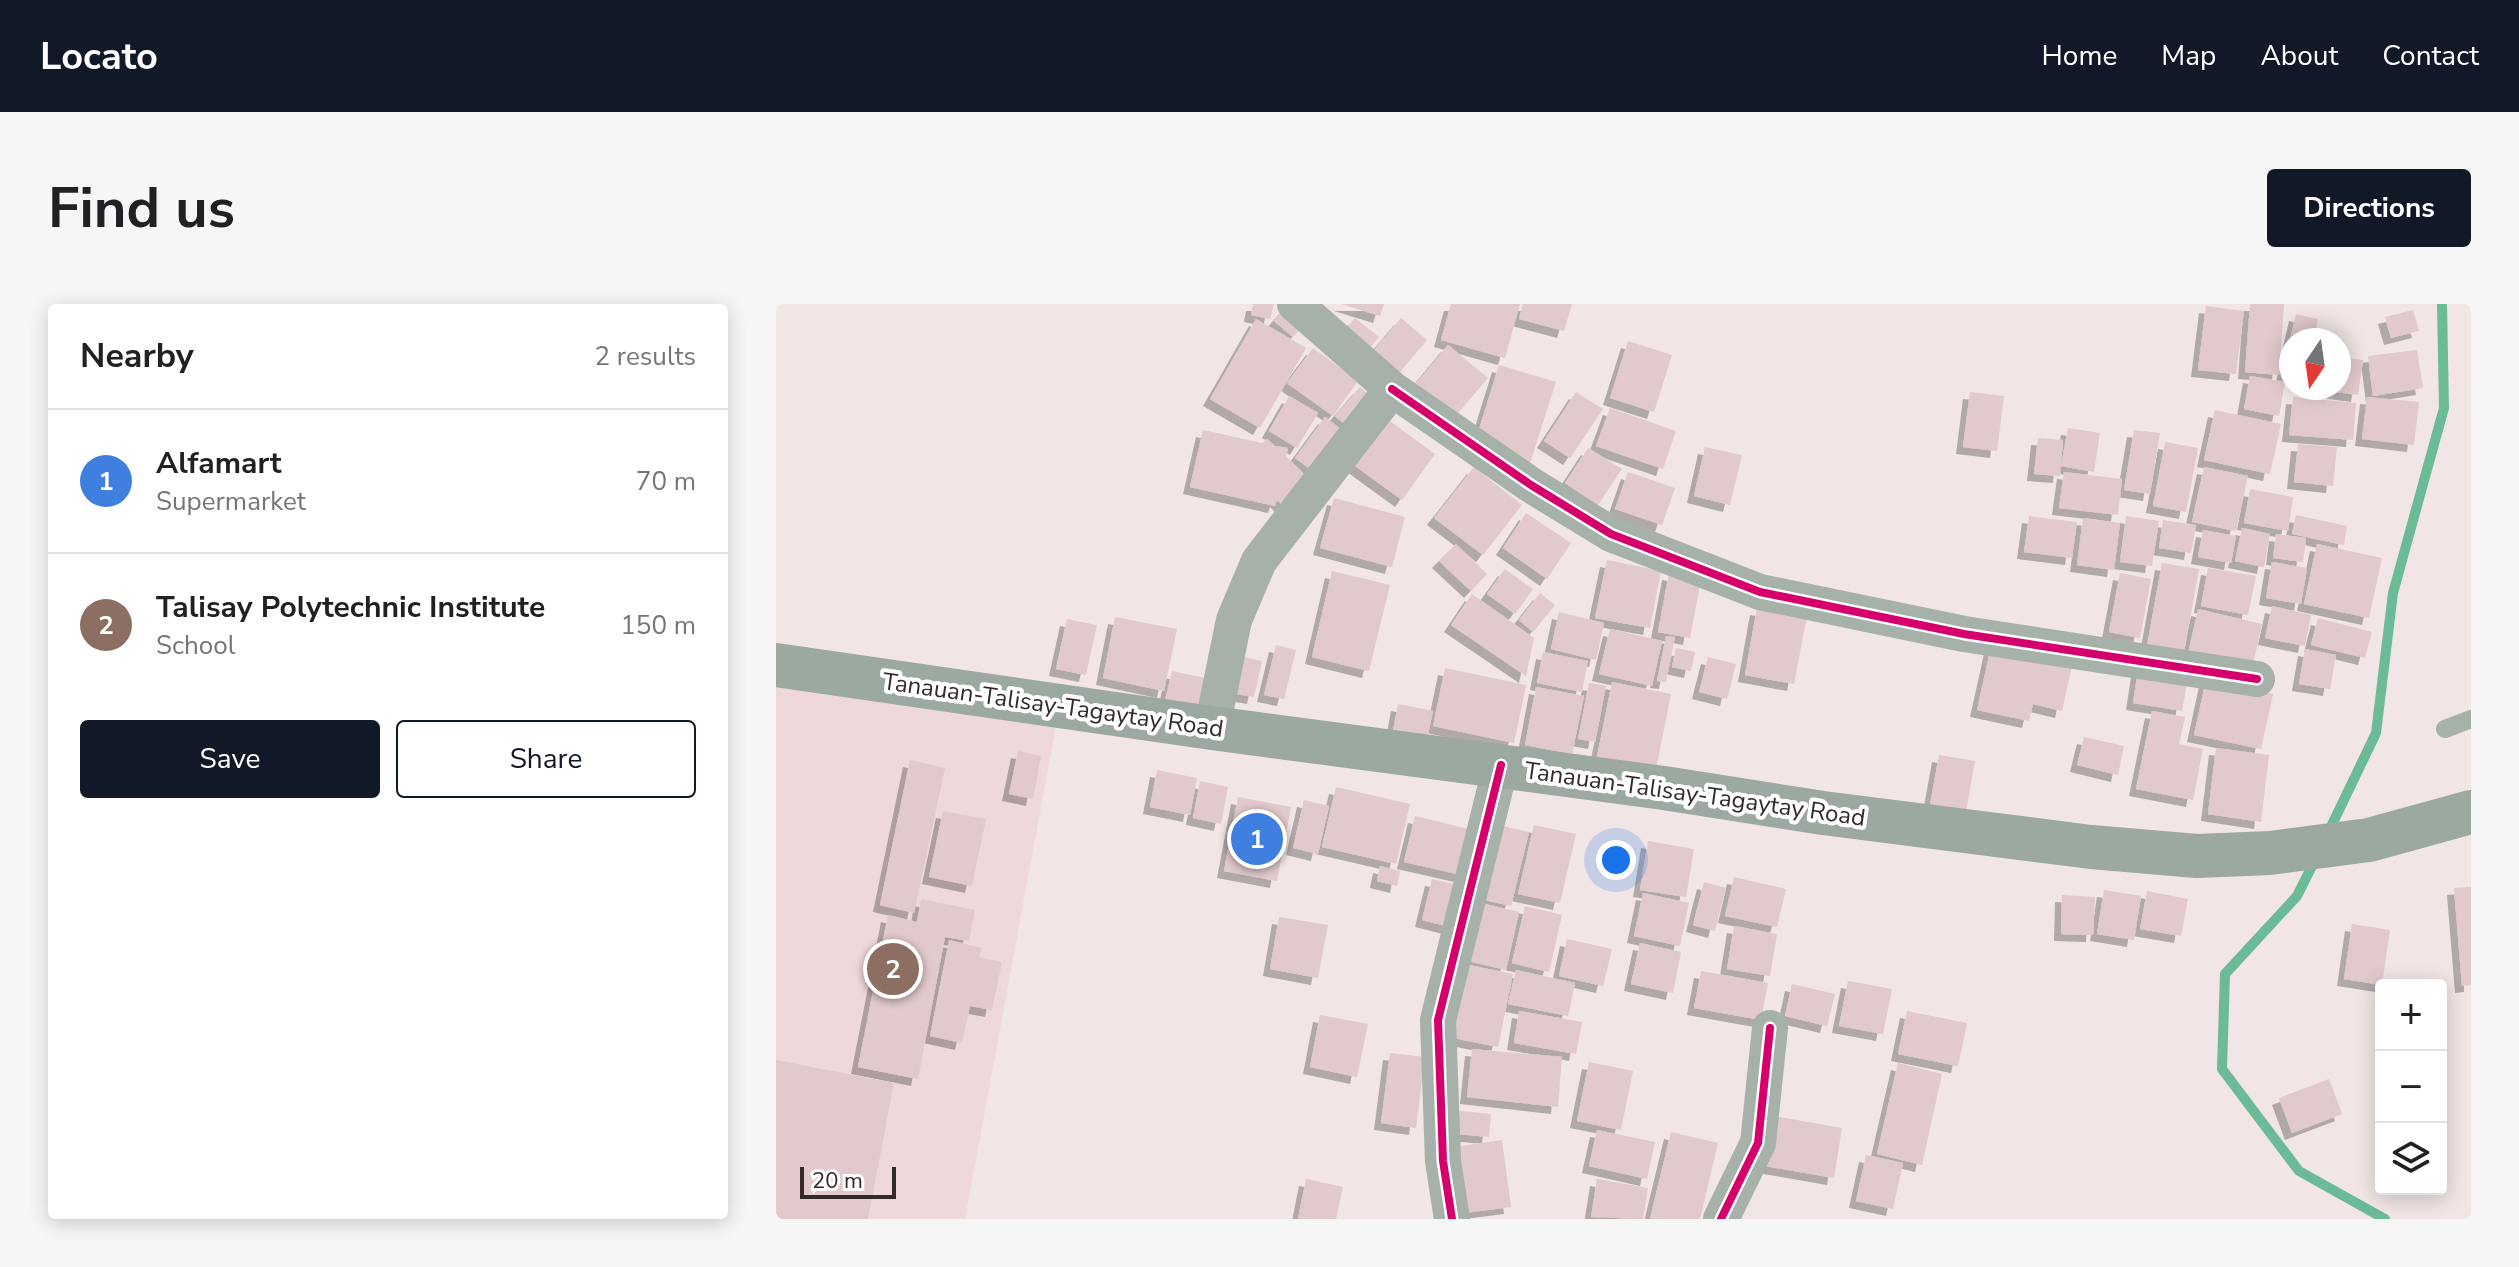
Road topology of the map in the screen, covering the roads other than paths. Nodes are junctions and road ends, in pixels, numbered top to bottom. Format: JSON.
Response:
{"nodes":[{"id":1,"x":1295,"y":304,"type":"edge"},
{"id":2,"x":1392,"y":389,"type":"junction"},
{"id":3,"x":776,"y":665,"type":"edge"},
{"id":4,"x":2257,"y":679,"type":"dead end"},
{"id":5,"x":2471,"y":719,"type":"edge"},
{"id":6,"x":1212,"y":728,"type":"junction"},
{"id":7,"x":2445,"y":729,"type":"dead end"},
{"id":8,"x":1501,"y":765,"type":"junction"},
{"id":9,"x":2471,"y":812,"type":"edge"},
{"id":10,"x":1770,"y":1028,"type":"dead end"},
{"id":11,"x":1452,"y":1219,"type":"edge"},
{"id":12,"x":1721,"y":1219,"type":"edge"}],
"edges":[{"from":1,"to":2,"type":"street"},
{"from":2,"to":4,"type":"street"},
{"from":2,"to":6,"type":"street"},
{"from":3,"to":6,"type":"main road","name":"Tanauan-Talisay-Tagaytay Road"},
{"from":5,"to":7,"type":"lane"},
{"from":6,"to":8,"type":"main road","name":"Tanauan-Talisay-Tagaytay Road"},
{"from":8,"to":9,"type":"main road","name":"Tanauan-Talisay-Tagaytay Road"},
{"from":8,"to":11,"type":"street"},
{"from":10,"to":12,"type":"street"}]}
